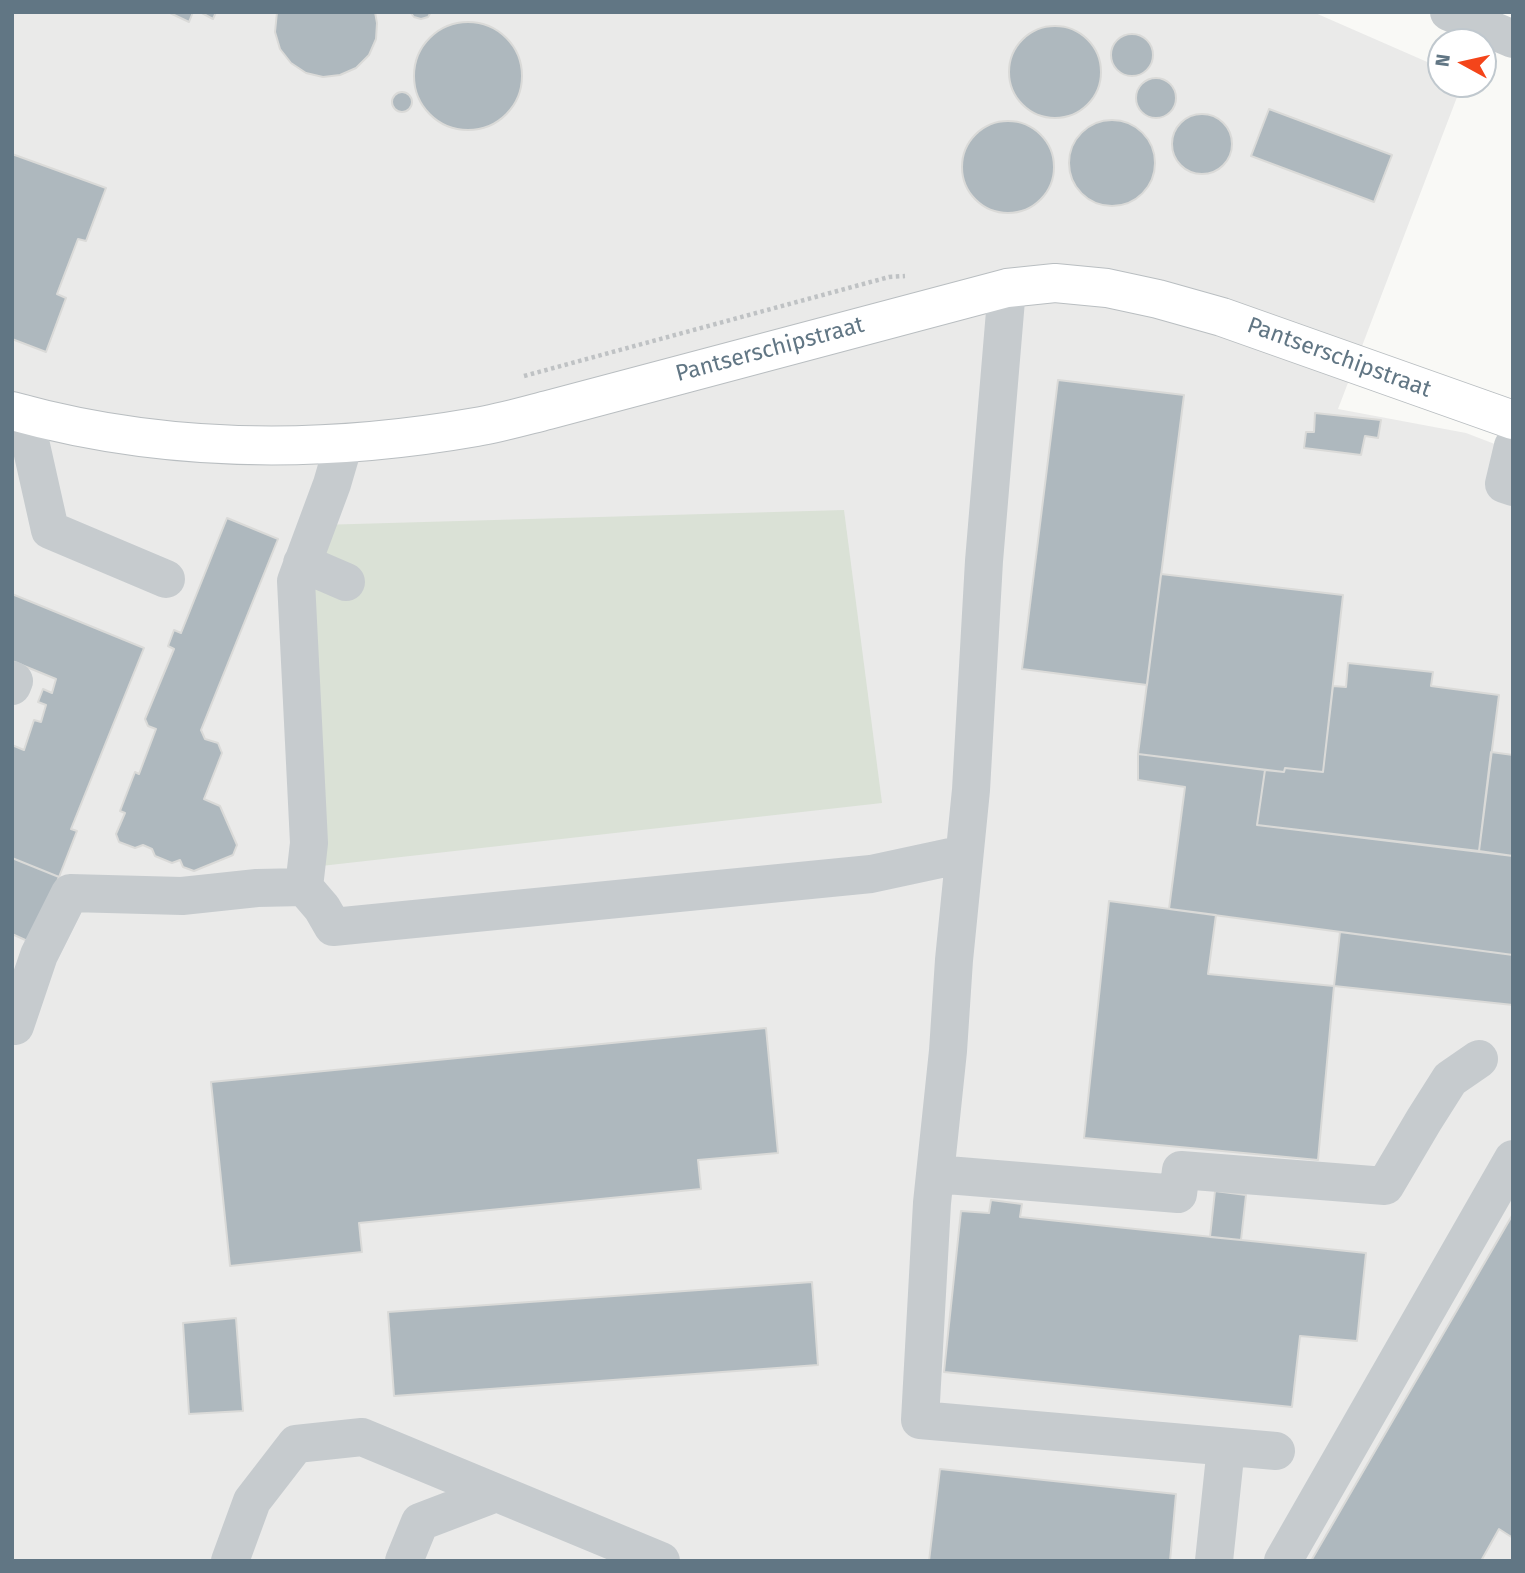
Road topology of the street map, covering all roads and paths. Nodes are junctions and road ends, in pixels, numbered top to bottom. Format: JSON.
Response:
{"nodes":[{"id":1,"x":1449,"y":12,"type":"edge"},
{"id":2,"x":1513,"y":39,"type":"edge"},
{"id":3,"x":1007,"y":288,"type":"junction"},
{"id":4,"x":18,"y":413,"type":"edge"},
{"id":5,"x":1513,"y":420,"type":"edge"},
{"id":6,"x":344,"y":443,"type":"junction"},
{"id":7,"x":1513,"y":446,"type":"edge"},
{"id":8,"x":1513,"y":488,"type":"edge"},
{"id":9,"x":302,"y":563,"type":"junction"},
{"id":10,"x":166,"y":579,"type":"dead end"},
{"id":11,"x":346,"y":582,"type":"dead end"},
{"id":12,"x":12,"y":680,"type":"edge"},
{"id":13,"x":12,"y":687,"type":"edge"},
{"id":14,"x":964,"y":854,"type":"junction"},
{"id":15,"x":304,"y":887,"type":"junction"},
{"id":16,"x":15,"y":1018,"type":"edge"},
{"id":17,"x":1479,"y":1059,"type":"dead end"},
{"id":18,"x":1513,"y":1159,"type":"edge"},
{"id":19,"x":935,"y":1174,"type":"junction"},
{"id":20,"x":1226,"y":1447,"type":"junction"},
{"id":21,"x":1276,"y":1451,"type":"dead end"},
{"id":22,"x":496,"y":1493,"type":"junction"},
{"id":23,"x":230,"y":1561,"type":"edge"},
{"id":24,"x":404,"y":1561,"type":"edge"},
{"id":25,"x":661,"y":1561,"type":"edge"},
{"id":26,"x":1214,"y":1561,"type":"edge"},
{"id":27,"x":1283,"y":1561,"type":"edge"}],
"edges":[{"from":1,"to":2,"type":"street"},
{"from":3,"to":5,"type":"main road","name":"Pantserschipstraat"},
{"from":3,"to":6,"type":"main road","name":"Pantserschipstraat"},
{"from":3,"to":14,"type":"street"},
{"from":4,"to":6,"type":"main road","name":"Pantserschipstraat"},
{"from":4,"to":10,"type":"street"},
{"from":6,"to":9,"type":"street"},
{"from":7,"to":8,"type":"street"},
{"from":9,"to":11,"type":"street"},
{"from":9,"to":15,"type":"street"},
{"from":12,"to":13,"type":"street"},
{"from":14,"to":15,"type":"street"},
{"from":14,"to":19,"type":"street"},
{"from":15,"to":16,"type":"street"},
{"from":17,"to":19,"type":"street"},
{"from":18,"to":27,"type":"street"},
{"from":19,"to":20,"type":"street"},
{"from":20,"to":21,"type":"street"},
{"from":20,"to":26,"type":"street"},
{"from":22,"to":23,"type":"street"},
{"from":22,"to":24,"type":"street"},
{"from":22,"to":25,"type":"street"}]}
